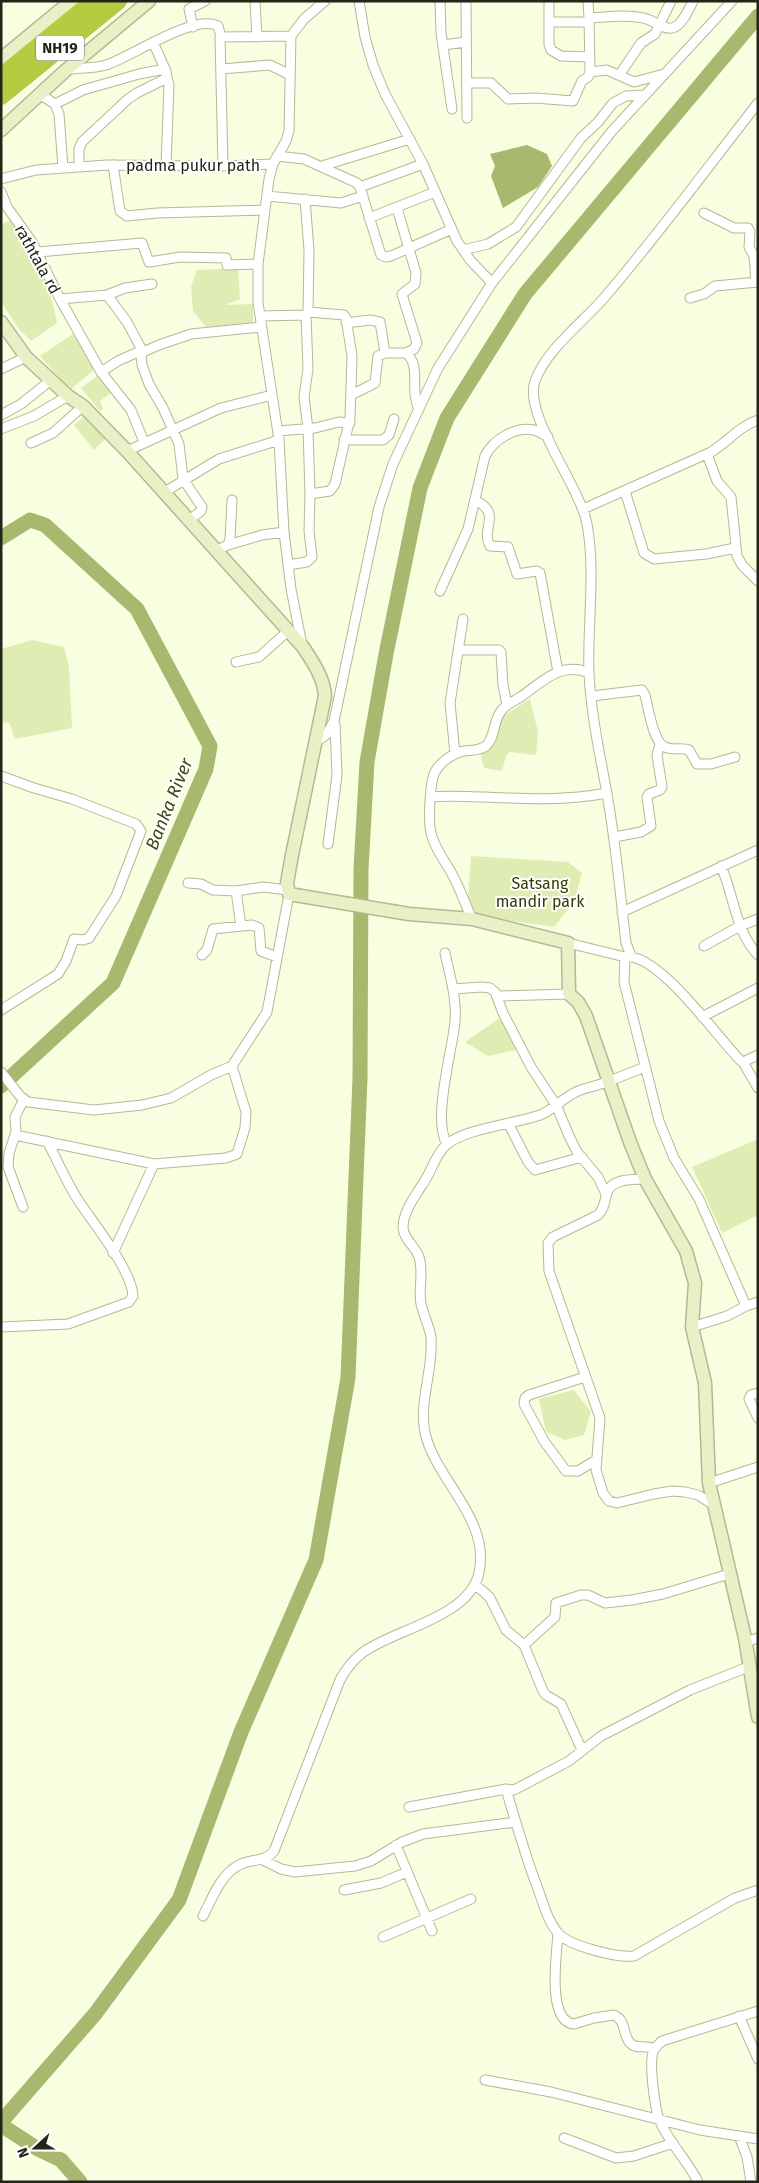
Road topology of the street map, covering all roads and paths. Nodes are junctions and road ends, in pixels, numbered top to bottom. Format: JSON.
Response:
{"nodes":[{"id":1,"x":71,"y":1,"type":"edge"},
{"id":2,"x":94,"y":1,"type":"edge"},
{"id":3,"x":118,"y":1,"type":"edge"},
{"id":4,"x":149,"y":1,"type":"edge"},
{"id":5,"x":205,"y":1,"type":"edge"},
{"id":6,"x":254,"y":1,"type":"edge"},
{"id":7,"x":325,"y":1,"type":"edge"},
{"id":8,"x":359,"y":1,"type":"edge"},
{"id":9,"x":440,"y":1,"type":"edge"},
{"id":10,"x":466,"y":1,"type":"edge"},
{"id":11,"x":549,"y":1,"type":"edge"},
{"id":12,"x":588,"y":1,"type":"edge"},
{"id":13,"x":671,"y":1,"type":"edge"},
{"id":14,"x":693,"y":1,"type":"edge"},
{"id":15,"x":732,"y":1,"type":"edge"},
{"id":16,"x":56,"y":7,"type":"edge"},
{"id":17,"x":589,"y":20,"type":"junction"},
{"id":18,"x":549,"y":22,"type":"junction"},
{"id":19,"x":660,"y":25,"type":"junction"},
{"id":20,"x":193,"y":27,"type":"junction"},
{"id":21,"x":291,"y":36,"type":"junction"},
{"id":22,"x":221,"y":37,"type":"junction"},
{"id":23,"x":256,"y":37,"type":"junction"},
{"id":24,"x":153,"y":42,"type":"junction"},
{"id":25,"x":466,"y":42,"type":"junction"},
{"id":26,"x":443,"y":45,"type":"junction"},
{"id":27,"x":3,"y":55,"type":"edge"},
{"id":28,"x":590,"y":57,"type":"junction"},
{"id":29,"x":221,"y":69,"type":"junction"},
{"id":30,"x":65,"y":71,"type":"junction"},
{"id":31,"x":590,"y":72,"type":"junction"},
{"id":32,"x":620,"y":74,"type":"junction"},
{"id":33,"x":664,"y":74,"type":"junction"},
{"id":34,"x":167,"y":75,"type":"junction"},
{"id":35,"x":290,"y":75,"type":"junction"},
{"id":36,"x":1,"y":77,"type":"edge"},
{"id":37,"x":467,"y":83,"type":"junction"},
{"id":38,"x":41,"y":95,"type":"junction"},
{"id":39,"x":645,"y":95,"type":"junction"},
{"id":40,"x":1,"y":96,"type":"edge"},
{"id":41,"x":758,"y":103,"type":"edge"},
{"id":42,"x":55,"y":104,"type":"junction"},
{"id":43,"x":452,"y":109,"type":"dead end"},
{"id":44,"x":467,"y":118,"type":"dead end"},
{"id":45,"x":1,"y":130,"type":"edge"},
{"id":46,"x":410,"y":139,"type":"junction"},
{"id":47,"x":275,"y":160,"type":"junction"},
{"id":48,"x":423,"y":164,"type":"junction"},
{"id":49,"x":113,"y":165,"type":"junction"},
{"id":50,"x":166,"y":166,"type":"junction"},
{"id":51,"x":223,"y":166,"type":"junction"},
{"id":52,"x":322,"y":166,"type":"junction"},
{"id":53,"x":78,"y":167,"type":"junction"},
{"id":54,"x":63,"y":168,"type":"junction"},
{"id":55,"x":1,"y":179,"type":"edge"},
{"id":56,"x":362,"y":191,"type":"junction"},
{"id":57,"x":1,"y":192,"type":"edge"},
{"id":58,"x":435,"y":192,"type":"junction"},
{"id":59,"x":267,"y":196,"type":"junction"},
{"id":60,"x":305,"y":198,"type":"junction"},
{"id":61,"x":397,"y":208,"type":"junction"},
{"id":62,"x":265,"y":210,"type":"junction"},
{"id":63,"x":704,"y":213,"type":"dead end"},
{"id":64,"x":369,"y":218,"type":"junction"},
{"id":65,"x":452,"y":229,"type":"junction"},
{"id":66,"x":410,"y":247,"type":"junction"},
{"id":67,"x":463,"y":250,"type":"junction"},
{"id":68,"x":38,"y":252,"type":"junction"},
{"id":69,"x":258,"y":264,"type":"junction"},
{"id":70,"x":757,"y":282,"type":"edge"},
{"id":71,"x":492,"y":283,"type":"junction"},
{"id":72,"x":152,"y":284,"type":"dead end"},
{"id":73,"x":107,"y":295,"type":"junction"},
{"id":74,"x":690,"y":298,"type":"dead end"},
{"id":75,"x":60,"y":300,"type":"junction"},
{"id":76,"x":307,"y":313,"type":"junction"},
{"id":77,"x":261,"y":316,"type":"junction"},
{"id":78,"x":1,"y":322,"type":"edge"},
{"id":79,"x":346,"y":323,"type":"junction"},
{"id":80,"x":260,"y":328,"type":"junction"},
{"id":81,"x":142,"y":353,"type":"junction"},
{"id":82,"x":385,"y":353,"type":"junction"},
{"id":83,"x":406,"y":353,"type":"junction"},
{"id":84,"x":26,"y":357,"type":"junction"},
{"id":85,"x":1,"y":369,"type":"edge"},
{"id":86,"x":101,"y":372,"type":"junction"},
{"id":87,"x":51,"y":380,"type":"junction"},
{"id":88,"x":272,"y":395,"type":"junction"},
{"id":89,"x":68,"y":396,"type":"junction"},
{"id":90,"x":351,"y":396,"type":"junction"},
{"id":91,"x":83,"y":406,"type":"junction"},
{"id":92,"x":419,"y":409,"type":"junction"},
{"id":93,"x":1,"y":415,"type":"edge"},
{"id":94,"x":394,"y":419,"type":"dead end"},
{"id":95,"x":758,"y":420,"type":"edge"},
{"id":96,"x":350,"y":423,"type":"junction"},
{"id":97,"x":1,"y":428,"type":"edge"},
{"id":98,"x":308,"y":428,"type":"junction"},
{"id":99,"x":172,"y":430,"type":"junction"},
{"id":100,"x":278,"y":436,"type":"junction"},
{"id":101,"x":548,"y":437,"type":"junction"},
{"id":102,"x":344,"y":440,"type":"junction"},
{"id":103,"x":144,"y":442,"type":"junction"},
{"id":104,"x":31,"y":443,"type":"dead end"},
{"id":105,"x":127,"y":451,"type":"junction"},
{"id":106,"x":707,"y":454,"type":"junction"},
{"id":107,"x":183,"y":479,"type":"junction"},
{"id":108,"x":625,"y":491,"type":"junction"},
{"id":109,"x":163,"y":492,"type":"junction"},
{"id":110,"x":310,"y":494,"type":"junction"},
{"id":111,"x":232,"y":500,"type":"dead end"},
{"id":112,"x":475,"y":500,"type":"junction"},
{"id":113,"x":582,"y":509,"type":"junction"},
{"id":114,"x":188,"y":521,"type":"junction"},
{"id":115,"x":284,"y":532,"type":"junction"},
{"id":116,"x":228,"y":544,"type":"junction"},
{"id":117,"x":735,"y":548,"type":"junction"},
{"id":118,"x":215,"y":551,"type":"junction"},
{"id":119,"x":288,"y":565,"type":"junction"},
{"id":120,"x":758,"y":581,"type":"edge"},
{"id":121,"x":440,"y":591,"type":"dead end"},
{"id":122,"x":462,"y":619,"type":"dead end"},
{"id":123,"x":288,"y":631,"type":"junction"},
{"id":124,"x":303,"y":647,"type":"junction"},
{"id":125,"x":459,"y":650,"type":"junction"},
{"id":126,"x":236,"y":662,"type":"dead end"},
{"id":127,"x":558,"y":672,"type":"junction"},
{"id":128,"x":589,"y":673,"type":"junction"},
{"id":129,"x":592,"y":696,"type":"junction"},
{"id":130,"x":507,"y":706,"type":"junction"},
{"id":131,"x":334,"y":721,"type":"junction"},
{"id":132,"x":316,"y":742,"type":"junction"},
{"id":133,"x":660,"y":744,"type":"junction"},
{"id":134,"x":455,"y":754,"type":"junction"},
{"id":135,"x":735,"y":757,"type":"dead end"},
{"id":136,"x":1,"y":776,"type":"edge"},
{"id":137,"x":607,"y":793,"type":"junction"},
{"id":138,"x":431,"y":797,"type":"junction"},
{"id":139,"x":614,"y":837,"type":"junction"},
{"id":140,"x":328,"y":844,"type":"dead end"},
{"id":141,"x":758,"y":850,"type":"edge"},
{"id":142,"x":721,"y":866,"type":"junction"},
{"id":143,"x":188,"y":883,"type":"dead end"},
{"id":144,"x":236,"y":891,"type":"junction"},
{"id":145,"x":288,"y":892,"type":"junction"},
{"id":146,"x":622,"y":912,"type":"junction"},
{"id":147,"x":472,"y":918,"type":"junction"},
{"id":148,"x":758,"y":918,"type":"edge"},
{"id":149,"x":241,"y":926,"type":"junction"},
{"id":150,"x":740,"y":926,"type":"junction"},
{"id":151,"x":568,"y":943,"type":"junction"},
{"id":152,"x":704,"y":946,"type":"dead end"},
{"id":153,"x":445,"y":953,"type":"dead end"},
{"id":154,"x":202,"y":955,"type":"dead end"},
{"id":155,"x":758,"y":955,"type":"edge"},
{"id":156,"x":628,"y":956,"type":"junction"},
{"id":157,"x":278,"y":957,"type":"junction"},
{"id":158,"x":758,"y":988,"type":"edge"},
{"id":159,"x":453,"y":989,"type":"junction"},
{"id":160,"x":569,"y":994,"type":"junction"},
{"id":161,"x":498,"y":996,"type":"junction"},
{"id":162,"x":1,"y":1010,"type":"edge"},
{"id":163,"x":702,"y":1017,"type":"junction"},
{"id":164,"x":758,"y":1055,"type":"edge"},
{"id":165,"x":743,"y":1062,"type":"junction"},
{"id":166,"x":232,"y":1066,"type":"junction"},
{"id":167,"x":645,"y":1067,"type":"junction"},
{"id":168,"x":1,"y":1072,"type":"edge"},
{"id":169,"x":610,"y":1080,"type":"junction"},
{"id":170,"x":758,"y":1088,"type":"edge"},
{"id":171,"x":21,"y":1100,"type":"junction"},
{"id":172,"x":556,"y":1105,"type":"junction"},
{"id":173,"x":508,"y":1123,"type":"junction"},
{"id":174,"x":15,"y":1135,"type":"junction"},
{"id":175,"x":47,"y":1141,"type":"junction"},
{"id":176,"x":447,"y":1144,"type":"junction"},
{"id":177,"x":582,"y":1157,"type":"junction"},
{"id":178,"x":154,"y":1164,"type":"junction"},
{"id":179,"x":645,"y":1179,"type":"junction"},
{"id":180,"x":606,"y":1194,"type":"junction"},
{"id":181,"x":24,"y":1207,"type":"dead end"},
{"id":182,"x":113,"y":1253,"type":"junction"},
{"id":183,"x":758,"y":1302,"type":"edge"},
{"id":184,"x":746,"y":1306,"type":"junction"},
{"id":185,"x":1,"y":1327,"type":"edge"},
{"id":186,"x":692,"y":1327,"type":"junction"},
{"id":187,"x":585,"y":1377,"type":"junction"},
{"id":188,"x":758,"y":1393,"type":"edge"},
{"id":189,"x":758,"y":1418,"type":"edge"},
{"id":190,"x":596,"y":1460,"type":"junction"},
{"id":191,"x":758,"y":1467,"type":"edge"},
{"id":192,"x":709,"y":1483,"type":"junction"},
{"id":193,"x":714,"y":1505,"type":"junction"},
{"id":194,"x":729,"y":1574,"type":"junction"},
{"id":195,"x":475,"y":1586,"type":"junction"},
{"id":196,"x":752,"y":1640,"type":"edge"},
{"id":197,"x":524,"y":1644,"type":"junction"},
{"id":198,"x":748,"y":1667,"type":"junction"},
{"id":199,"x":758,"y":1717,"type":"edge"},
{"id":200,"x":582,"y":1750,"type":"junction"},
{"id":201,"x":506,"y":1789,"type":"junction"},
{"id":202,"x":409,"y":1807,"type":"dead end"},
{"id":203,"x":516,"y":1822,"type":"junction"},
{"id":204,"x":396,"y":1845,"type":"junction"},
{"id":205,"x":263,"y":1860,"type":"junction"},
{"id":206,"x":407,"y":1872,"type":"junction"},
{"id":207,"x":344,"y":1890,"type":"dead end"},
{"id":208,"x":758,"y":1890,"type":"edge"},
{"id":209,"x":471,"y":1899,"type":"dead end"},
{"id":210,"x":203,"y":1916,"type":"dead end"},
{"id":211,"x":426,"y":1917,"type":"junction"},
{"id":212,"x":432,"y":1931,"type":"dead end"},
{"id":213,"x":558,"y":1934,"type":"junction"},
{"id":214,"x":383,"y":1937,"type":"dead end"},
{"id":215,"x":758,"y":2011,"type":"edge"},
{"id":216,"x":739,"y":2016,"type":"junction"},
{"id":217,"x":654,"y":2049,"type":"junction"},
{"id":218,"x":758,"y":2059,"type":"edge"},
{"id":219,"x":485,"y":2080,"type":"dead end"},
{"id":220,"x":659,"y":2120,"type":"junction"},
{"id":221,"x":739,"y":2136,"type":"junction"},
{"id":222,"x":564,"y":2138,"type":"dead end"},
{"id":223,"x":758,"y":2139,"type":"edge"},
{"id":224,"x":673,"y":2143,"type":"junction"},
{"id":225,"x":698,"y":2182,"type":"edge"},
{"id":226,"x":751,"y":2182,"type":"edge"}],
"edges":[{"from":1,"to":16,"type":"main road"},
{"from":2,"to":36,"type":"highway","number":"NH19"},
{"from":3,"to":40,"type":"highway","number":"NH19"},
{"from":4,"to":30,"type":"main road"},
{"from":5,"to":20,"type":"street"},
{"from":6,"to":23,"type":"street"},
{"from":7,"to":21,"type":"street"},
{"from":8,"to":46,"type":"street"},
{"from":9,"to":26,"type":"street"},
{"from":10,"to":25,"type":"street"},
{"from":11,"to":18,"type":"street"},
{"from":12,"to":17,"type":"street"},
{"from":13,"to":19,"type":"street"},
{"from":14,"to":19,"type":"street"},
{"from":15,"to":33,"type":"street"},
{"from":16,"to":27,"type":"main road"},
{"from":17,"to":18,"type":"street"},
{"from":17,"to":19,"type":"street"},
{"from":17,"to":28,"type":"street"},
{"from":18,"to":28,"type":"street"},
{"from":19,"to":32,"type":"street"},
{"from":20,"to":22,"type":"street"},
{"from":20,"to":24,"type":"street"},
{"from":21,"to":23,"type":"street"},
{"from":21,"to":35,"type":"street"},
{"from":22,"to":23,"type":"street"},
{"from":22,"to":29,"type":"street"},
{"from":24,"to":30,"type":"street"},
{"from":24,"to":34,"type":"street"},
{"from":25,"to":26,"type":"street"},
{"from":25,"to":37,"type":"street"},
{"from":26,"to":43,"type":"street"},
{"from":28,"to":31,"type":"street"},
{"from":29,"to":35,"type":"street"},
{"from":29,"to":51,"type":"street"},
{"from":30,"to":38,"type":"main road"},
{"from":31,"to":32,"type":"street"},
{"from":31,"to":37,"type":"street"},
{"from":32,"to":33,"type":"street"},
{"from":33,"to":39,"type":"street"},
{"from":34,"to":42,"type":"street"},
{"from":34,"to":50,"type":"street"},
{"from":34,"to":53,"type":"street"},
{"from":35,"to":47,"type":"street"},
{"from":37,"to":44,"type":"street"},
{"from":38,"to":42,"type":"street"},
{"from":38,"to":45,"type":"main road"},
{"from":39,"to":67,"type":"street"},
{"from":39,"to":71,"type":"street"},
{"from":41,"to":101,"type":"street"},
{"from":42,"to":54,"type":"street"},
{"from":46,"to":48,"type":"street"},
{"from":46,"to":52,"type":"street"},
{"from":47,"to":51,"type":"street","name":"padma pukur path"},
{"from":47,"to":52,"type":"street","name":"padma pukur path"},
{"from":47,"to":59,"type":"street"},
{"from":48,"to":56,"type":"street"},
{"from":48,"to":58,"type":"street"},
{"from":49,"to":50,"type":"street","name":"padma pukur path"},
{"from":49,"to":53,"type":"street","name":"padma pukur path"},
{"from":49,"to":62,"type":"street","name":"padma pukur path"},
{"from":50,"to":51,"type":"street","name":"padma pukur path"},
{"from":52,"to":56,"type":"street","name":"padma pukur path"},
{"from":53,"to":54,"type":"street","name":"padma pukur path"},
{"from":54,"to":55,"type":"street","name":"padma pukur path"},
{"from":56,"to":60,"type":"street"},
{"from":56,"to":64,"type":"street"},
{"from":57,"to":68,"type":"street","name":"rathtala rd"},
{"from":58,"to":61,"type":"street"},
{"from":58,"to":65,"type":"street"},
{"from":59,"to":60,"type":"street"},
{"from":59,"to":62,"type":"street"},
{"from":60,"to":76,"type":"street"},
{"from":61,"to":64,"type":"street"},
{"from":61,"to":66,"type":"street"},
{"from":62,"to":69,"type":"street"},
{"from":63,"to":70,"type":"street"},
{"from":64,"to":66,"type":"street"},
{"from":65,"to":66,"type":"street"},
{"from":65,"to":67,"type":"street"},
{"from":66,"to":83,"type":"street"},
{"from":67,"to":71,"type":"street"},
{"from":68,"to":69,"type":"street"},
{"from":68,"to":75,"type":"street","name":"rathtala rd"},
{"from":69,"to":77,"type":"street"},
{"from":70,"to":74,"type":"street"},
{"from":71,"to":92,"type":"street"},
{"from":72,"to":73,"type":"street"},
{"from":73,"to":75,"type":"street"},
{"from":73,"to":81,"type":"street"},
{"from":75,"to":86,"type":"street","name":"rathtala rd"},
{"from":76,"to":77,"type":"street"},
{"from":76,"to":79,"type":"street"},
{"from":76,"to":98,"type":"street"},
{"from":77,"to":80,"type":"street"},
{"from":78,"to":84,"type":"main road"},
{"from":79,"to":82,"type":"street"},
{"from":79,"to":90,"type":"street"},
{"from":80,"to":81,"type":"street"},
{"from":80,"to":88,"type":"street"},
{"from":81,"to":86,"type":"street"},
{"from":81,"to":99,"type":"street"},
{"from":82,"to":83,"type":"street"},
{"from":82,"to":90,"type":"street"},
{"from":83,"to":92,"type":"street"},
{"from":84,"to":85,"type":"street"},
{"from":84,"to":87,"type":"main road"},
{"from":86,"to":103,"type":"street","name":"rathtala rd"},
{"from":87,"to":89,"type":"main road"},
{"from":87,"to":93,"type":"street"},
{"from":88,"to":99,"type":"street"},
{"from":88,"to":100,"type":"street"},
{"from":89,"to":91,"type":"main road"},
{"from":89,"to":97,"type":"street"},
{"from":90,"to":96,"type":"street"},
{"from":91,"to":104,"type":"street"},
{"from":91,"to":105,"type":"main road"},
{"from":92,"to":131,"type":"street"},
{"from":94,"to":102,"type":"street"},
{"from":95,"to":106,"type":"street"},
{"from":96,"to":98,"type":"street"},
{"from":96,"to":102,"type":"street"},
{"from":98,"to":100,"type":"street"},
{"from":98,"to":110,"type":"street"},
{"from":99,"to":103,"type":"street"},
{"from":99,"to":107,"type":"street"},
{"from":100,"to":107,"type":"street"},
{"from":100,"to":115,"type":"street"},
{"from":101,"to":112,"type":"street"},
{"from":101,"to":113,"type":"street"},
{"from":102,"to":110,"type":"street"},
{"from":103,"to":105,"type":"street"},
{"from":105,"to":109,"type":"main road"},
{"from":106,"to":108,"type":"street"},
{"from":106,"to":117,"type":"street"},
{"from":107,"to":109,"type":"street"},
{"from":107,"to":114,"type":"street"},
{"from":108,"to":113,"type":"street"},
{"from":108,"to":117,"type":"street"},
{"from":109,"to":114,"type":"main road"},
{"from":110,"to":119,"type":"street"},
{"from":111,"to":116,"type":"street"},
{"from":112,"to":121,"type":"street"},
{"from":112,"to":127,"type":"street"},
{"from":113,"to":128,"type":"street"},
{"from":114,"to":118,"type":"main road"},
{"from":115,"to":116,"type":"street"},
{"from":115,"to":119,"type":"street"},
{"from":116,"to":118,"type":"street"},
{"from":117,"to":120,"type":"street"},
{"from":118,"to":123,"type":"main road"},
{"from":119,"to":124,"type":"street"},
{"from":122,"to":125,"type":"street"},
{"from":123,"to":124,"type":"main road"},
{"from":123,"to":126,"type":"street"},
{"from":124,"to":132,"type":"main road"},
{"from":125,"to":130,"type":"street"},
{"from":125,"to":134,"type":"street"},
{"from":127,"to":128,"type":"street"},
{"from":127,"to":130,"type":"street"},
{"from":128,"to":129,"type":"street"},
{"from":129,"to":133,"type":"street"},
{"from":129,"to":137,"type":"street"},
{"from":130,"to":134,"type":"street"},
{"from":131,"to":132,"type":"street"},
{"from":131,"to":140,"type":"street"},
{"from":132,"to":145,"type":"main road"},
{"from":133,"to":135,"type":"street"},
{"from":133,"to":139,"type":"street"},
{"from":134,"to":138,"type":"street"},
{"from":136,"to":162,"type":"street"},
{"from":137,"to":138,"type":"street"},
{"from":137,"to":139,"type":"street"},
{"from":138,"to":147,"type":"street"},
{"from":139,"to":146,"type":"street"},
{"from":141,"to":142,"type":"street"},
{"from":142,"to":146,"type":"street"},
{"from":142,"to":150,"type":"street"},
{"from":143,"to":144,"type":"street"},
{"from":144,"to":145,"type":"street"},
{"from":144,"to":149,"type":"street"},
{"from":145,"to":147,"type":"main road"},
{"from":145,"to":157,"type":"street"},
{"from":146,"to":156,"type":"street"},
{"from":147,"to":151,"type":"main road"},
{"from":148,"to":150,"type":"street"},
{"from":149,"to":154,"type":"street"},
{"from":149,"to":157,"type":"street"},
{"from":150,"to":152,"type":"street"},
{"from":150,"to":155,"type":"street"},
{"from":151,"to":156,"type":"street"},
{"from":151,"to":160,"type":"main road"},
{"from":153,"to":159,"type":"street"},
{"from":156,"to":163,"type":"street"},
{"from":156,"to":167,"type":"street"},
{"from":157,"to":166,"type":"street"},
{"from":158,"to":163,"type":"street"},
{"from":159,"to":161,"type":"street"},
{"from":159,"to":176,"type":"street"},
{"from":160,"to":161,"type":"street"},
{"from":160,"to":169,"type":"main road"},
{"from":161,"to":172,"type":"street"},
{"from":163,"to":165,"type":"street"},
{"from":164,"to":165,"type":"street"},
{"from":165,"to":170,"type":"street"},
{"from":166,"to":171,"type":"street"},
{"from":166,"to":178,"type":"street"},
{"from":167,"to":169,"type":"street"},
{"from":167,"to":184,"type":"street"},
{"from":168,"to":171,"type":"street"},
{"from":169,"to":172,"type":"street"},
{"from":169,"to":179,"type":"main road"},
{"from":171,"to":174,"type":"street"},
{"from":172,"to":173,"type":"street"},
{"from":172,"to":177,"type":"street"},
{"from":173,"to":176,"type":"street"},
{"from":173,"to":177,"type":"street"},
{"from":174,"to":175,"type":"street"},
{"from":174,"to":181,"type":"street"},
{"from":175,"to":178,"type":"street"},
{"from":175,"to":182,"type":"street"},
{"from":176,"to":195,"type":"street"},
{"from":177,"to":180,"type":"street"},
{"from":178,"to":182,"type":"street"},
{"from":179,"to":180,"type":"street"},
{"from":179,"to":186,"type":"main road"},
{"from":180,"to":187,"type":"street"},
{"from":182,"to":185,"type":"street"},
{"from":183,"to":184,"type":"street"},
{"from":184,"to":186,"type":"street"},
{"from":186,"to":192,"type":"main road"},
{"from":187,"to":190,"type":"street"},
{"from":187,"to":190,"type":"street"},
{"from":188,"to":189,"type":"street"},
{"from":190,"to":193,"type":"street"},
{"from":191,"to":192,"type":"street"},
{"from":192,"to":193,"type":"main road"},
{"from":193,"to":194,"type":"main road"},
{"from":194,"to":196,"type":"main road"},
{"from":194,"to":197,"type":"street"},
{"from":195,"to":197,"type":"street"},
{"from":195,"to":205,"type":"street"},
{"from":196,"to":198,"type":"main road"},
{"from":197,"to":200,"type":"street"},
{"from":198,"to":199,"type":"main road"},
{"from":198,"to":200,"type":"street"},
{"from":200,"to":201,"type":"street"},
{"from":201,"to":202,"type":"street"},
{"from":201,"to":203,"type":"street"},
{"from":203,"to":204,"type":"street"},
{"from":203,"to":213,"type":"street"},
{"from":204,"to":205,"type":"street"},
{"from":204,"to":206,"type":"street"},
{"from":205,"to":210,"type":"street"},
{"from":206,"to":207,"type":"street"},
{"from":206,"to":211,"type":"street"},
{"from":208,"to":213,"type":"street"},
{"from":209,"to":211,"type":"street"},
{"from":211,"to":212,"type":"street"},
{"from":211,"to":214,"type":"street"},
{"from":213,"to":217,"type":"street"},
{"from":215,"to":216,"type":"street"},
{"from":216,"to":217,"type":"street"},
{"from":216,"to":218,"type":"street"},
{"from":217,"to":220,"type":"street"},
{"from":219,"to":220,"type":"street"},
{"from":220,"to":221,"type":"street"},
{"from":220,"to":224,"type":"street"},
{"from":221,"to":223,"type":"street"},
{"from":221,"to":226,"type":"street"},
{"from":222,"to":224,"type":"street"},
{"from":224,"to":225,"type":"street"}]}
